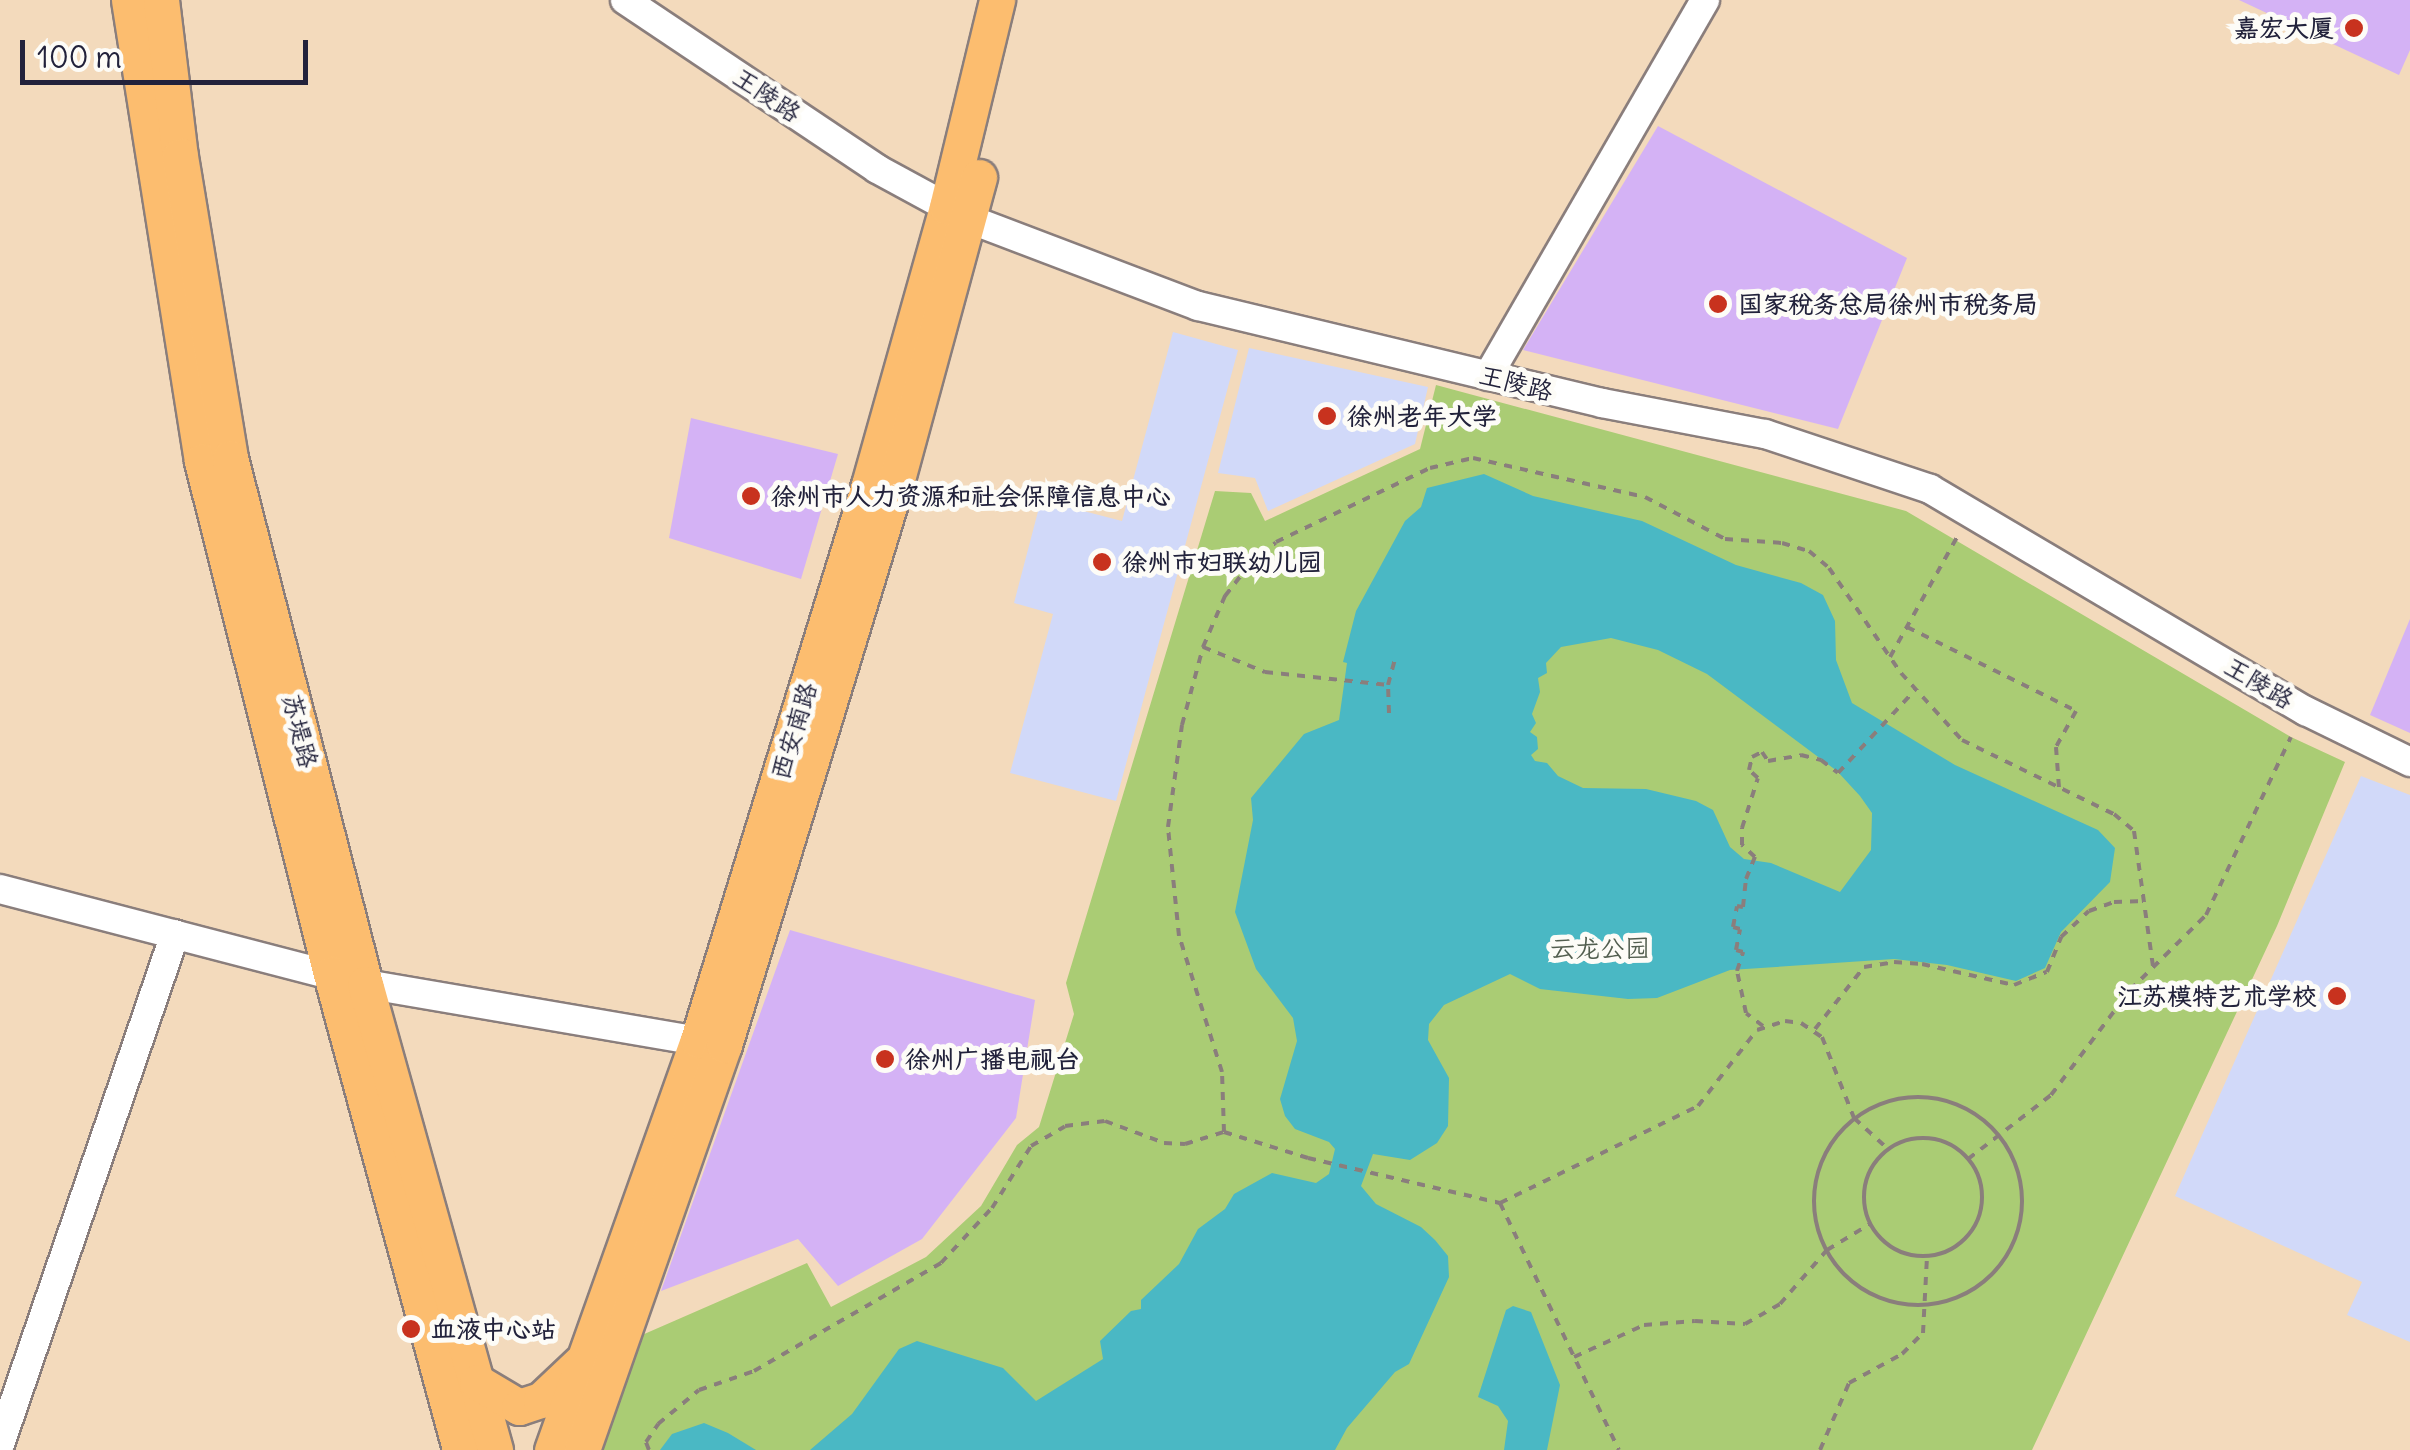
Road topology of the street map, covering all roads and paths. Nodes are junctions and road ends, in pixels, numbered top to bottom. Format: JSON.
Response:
{"nodes":[{"id":1,"x":129,"y":0,"type":"edge"},
{"id":2,"x":161,"y":0,"type":"edge"},
{"id":3,"x":625,"y":0,"type":"edge"},
{"id":4,"x":997,"y":0,"type":"edge"},
{"id":5,"x":1018,"y":0,"type":"edge"},
{"id":6,"x":1704,"y":0,"type":"edge"},
{"id":7,"x":958,"y":212,"type":"junction"},
{"id":8,"x":1488,"y":376,"type":"junction"},
{"id":9,"x":1957,"y":537,"type":"dead end"},
{"id":10,"x":1907,"y":627,"type":"junction"},
{"id":11,"x":1202,"y":646,"type":"junction"},
{"id":12,"x":1890,"y":657,"type":"junction"},
{"id":13,"x":1395,"y":658,"type":"dead end"},
{"id":14,"x":1388,"y":685,"type":"junction"},
{"id":15,"x":1916,"y":689,"type":"junction"},
{"id":16,"x":1389,"y":713,"type":"dead end"},
{"id":17,"x":2291,"y":737,"type":"dead end"},
{"id":18,"x":2410,"y":762,"type":"edge"},
{"id":19,"x":2059,"y":790,"type":"junction"},
{"id":20,"x":0,"y":889,"type":"edge"},
{"id":21,"x":2145,"y":901,"type":"junction"},
{"id":22,"x":176,"y":934,"type":"junction"},
{"id":23,"x":2154,"y":966,"type":"junction"},
{"id":24,"x":331,"y":974,"type":"junction"},
{"id":25,"x":365,"y":984,"type":"junction"},
{"id":26,"x":1763,"y":1026,"type":"junction"},
{"id":27,"x":1815,"y":1029,"type":"junction"},
{"id":28,"x":712,"y":1043,"type":"junction"},
{"id":29,"x":1854,"y":1118,"type":"junction"},
{"id":30,"x":1224,"y":1132,"type":"junction"},
{"id":31,"x":1998,"y":1135,"type":"junction"},
{"id":32,"x":1888,"y":1149,"type":"junction"},
{"id":33,"x":1968,"y":1160,"type":"junction"},
{"id":34,"x":1500,"y":1203,"type":"junction"},
{"id":35,"x":1870,"y":1224,"type":"junction"},
{"id":36,"x":1827,"y":1250,"type":"junction"},
{"id":37,"x":1927,"y":1257,"type":"junction"},
{"id":38,"x":1926,"y":1306,"type":"junction"},
{"id":39,"x":1574,"y":1357,"type":"junction"},
{"id":40,"x":584,"y":1359,"type":"junction"},
{"id":41,"x":477,"y":1382,"type":"junction"},
{"id":42,"x":0,"y":1444,"type":"edge"},
{"id":43,"x":460,"y":1450,"type":"edge"},
{"id":44,"x":495,"y":1450,"type":"edge"},
{"id":45,"x":552,"y":1450,"type":"edge"},
{"id":46,"x":582,"y":1450,"type":"edge"},
{"id":47,"x":649,"y":1450,"type":"edge"},
{"id":48,"x":1619,"y":1450,"type":"edge"},
{"id":49,"x":1820,"y":1450,"type":"edge"}],
"edges":[{"from":1,"to":24,"type":"main road","name":"苏堤路"},
{"from":2,"to":25,"type":"main road","name":"苏堤路"},
{"from":3,"to":7,"type":"street","name":"王陵路"},
{"from":4,"to":7,"type":"main road","name":"西安南路"},
{"from":5,"to":7,"type":"main road","name":"西安南路"},
{"from":6,"to":8,"type":"street"},
{"from":7,"to":8,"type":"street","name":"王陵路"},
{"from":7,"to":28,"type":"main road","name":"西安南路"},
{"from":8,"to":18,"type":"street","name":"王陵路"},
{"from":9,"to":10,"type":"path"},
{"from":10,"to":12,"type":"path"},
{"from":10,"to":19,"type":"path"},
{"from":11,"to":12,"type":"path"},
{"from":11,"to":14,"type":"path"},
{"from":11,"to":30,"type":"path"},
{"from":12,"to":15,"type":"path"},
{"from":13,"to":14,"type":"path"},
{"from":14,"to":16,"type":"path"},
{"from":15,"to":19,"type":"path"},
{"from":15,"to":26,"type":"path"},
{"from":17,"to":23,"type":"path"},
{"from":19,"to":21,"type":"path"},
{"from":20,"to":22,"type":"street"},
{"from":21,"to":23,"type":"path"},
{"from":21,"to":27,"type":"path"},
{"from":22,"to":24,"type":"street"},
{"from":22,"to":42,"type":"street"},
{"from":23,"to":31,"type":"path"},
{"from":24,"to":25,"type":"street"},
{"from":24,"to":43,"type":"main road","name":"苏堤路"},
{"from":25,"to":28,"type":"street"},
{"from":25,"to":41,"type":"main road","name":"苏堤路"},
{"from":26,"to":27,"type":"path"},
{"from":26,"to":34,"type":"path"},
{"from":27,"to":29,"type":"path"},
{"from":28,"to":40,"type":"main road","name":"西安南路"},
{"from":28,"to":46,"type":"main road","name":"西安南路"},
{"from":29,"to":31,"type":"path"},
{"from":29,"to":32,"type":"path"},
{"from":29,"to":36,"type":"path"},
{"from":30,"to":34,"type":"path"},
{"from":30,"to":47,"type":"path"},
{"from":31,"to":33,"type":"path"},
{"from":31,"to":38,"type":"path"},
{"from":32,"to":33,"type":"path"},
{"from":32,"to":35,"type":"path"},
{"from":33,"to":37,"type":"path"},
{"from":34,"to":39,"type":"path"},
{"from":35,"to":36,"type":"path"},
{"from":35,"to":37,"type":"path"},
{"from":36,"to":38,"type":"path"},
{"from":36,"to":39,"type":"path"},
{"from":37,"to":38,"type":"path"},
{"from":38,"to":49,"type":"path"},
{"from":39,"to":48,"type":"path"},
{"from":40,"to":41,"type":"main road"},
{"from":40,"to":45,"type":"main road","name":"西安南路"},
{"from":41,"to":44,"type":"main road","name":"苏堤路"}]}
